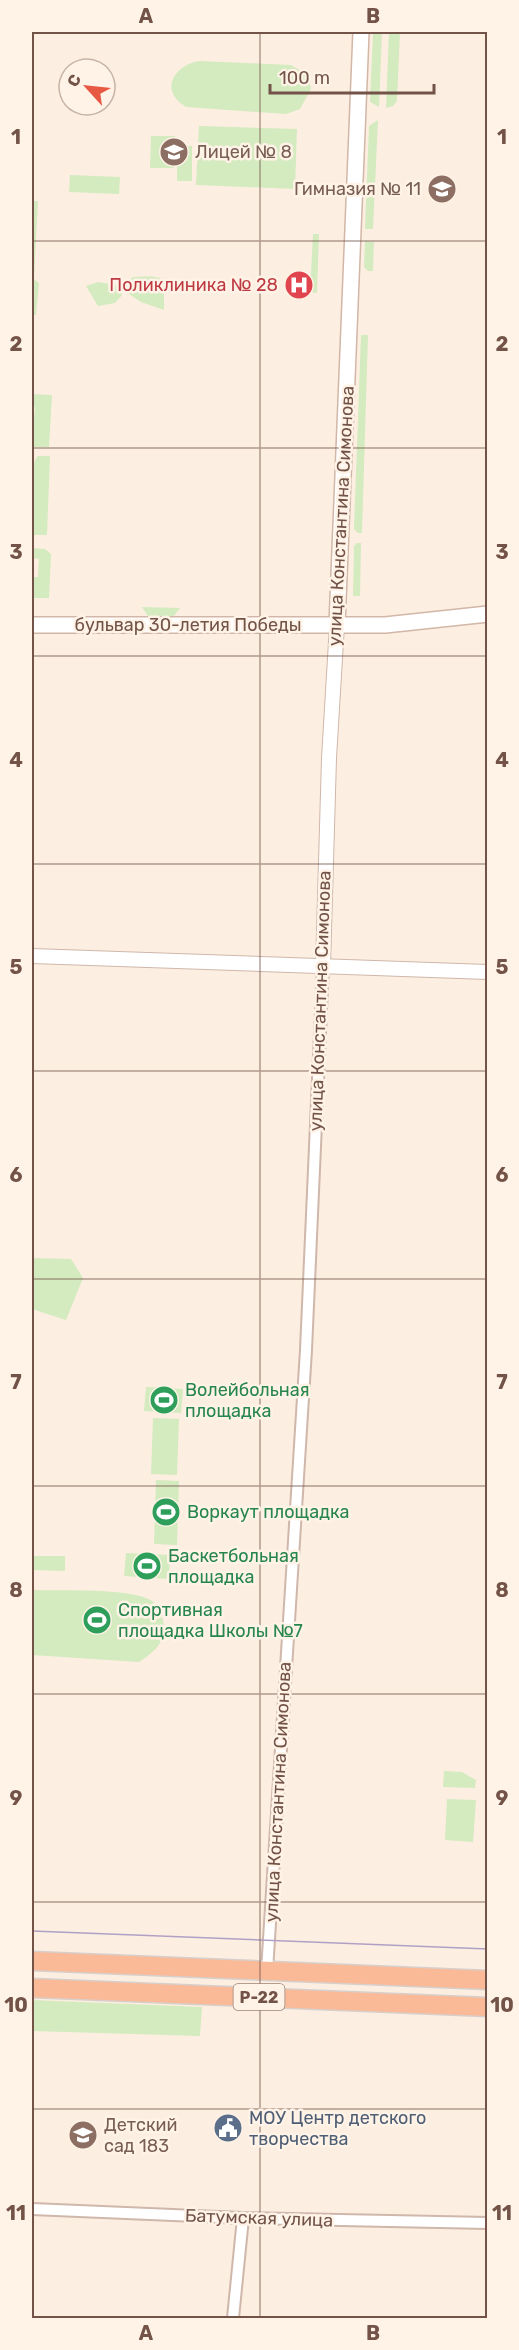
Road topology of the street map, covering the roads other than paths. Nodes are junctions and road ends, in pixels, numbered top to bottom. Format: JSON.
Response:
{"nodes":[{"id":1,"x":361,"y":32,"type":"edge"},
{"id":2,"x":488,"y":614,"type":"edge"},
{"id":3,"x":32,"y":625,"type":"edge"},
{"id":4,"x":337,"y":625,"type":"junction"},
{"id":5,"x":32,"y":956,"type":"edge"},
{"id":6,"x":323,"y":966,"type":"junction"},
{"id":7,"x":488,"y":972,"type":"edge"},
{"id":8,"x":32,"y":1961,"type":"edge"},
{"id":9,"x":267,"y":1971,"type":"junction"},
{"id":10,"x":488,"y":1980,"type":"edge"},
{"id":11,"x":32,"y":1988,"type":"edge"},
{"id":12,"x":488,"y":2007,"type":"edge"},
{"id":13,"x":32,"y":2209,"type":"edge"},
{"id":14,"x":243,"y":2218,"type":"junction"},
{"id":15,"x":488,"y":2223,"type":"edge"},
{"id":16,"x":233,"y":2319,"type":"edge"}],
"edges":[{"from":1,"to":4,"type":"main road","name":"улица Константина Симонова"},
{"from":2,"to":4,"type":"main road","name":"бульвар 30-летия Победы"},
{"from":3,"to":4,"type":"main road","name":"бульвар 30-летия Победы"},
{"from":4,"to":6,"type":"street","name":"улица Константина Симонова"},
{"from":5,"to":6,"type":"street"},
{"from":6,"to":7,"type":"street"},
{"from":6,"to":9,"type":"street","name":"улица Константина Симонова"},
{"from":8,"to":9,"type":"highway","number":"Р-22"},
{"from":9,"to":10,"type":"highway","number":"Р-22"},
{"from":11,"to":12,"type":"highway","number":"Р-22"},
{"from":13,"to":14,"type":"street","name":"Батумская улица"},
{"from":14,"to":15,"type":"street","name":"Батумская улица"},
{"from":14,"to":16,"type":"street"}]}
